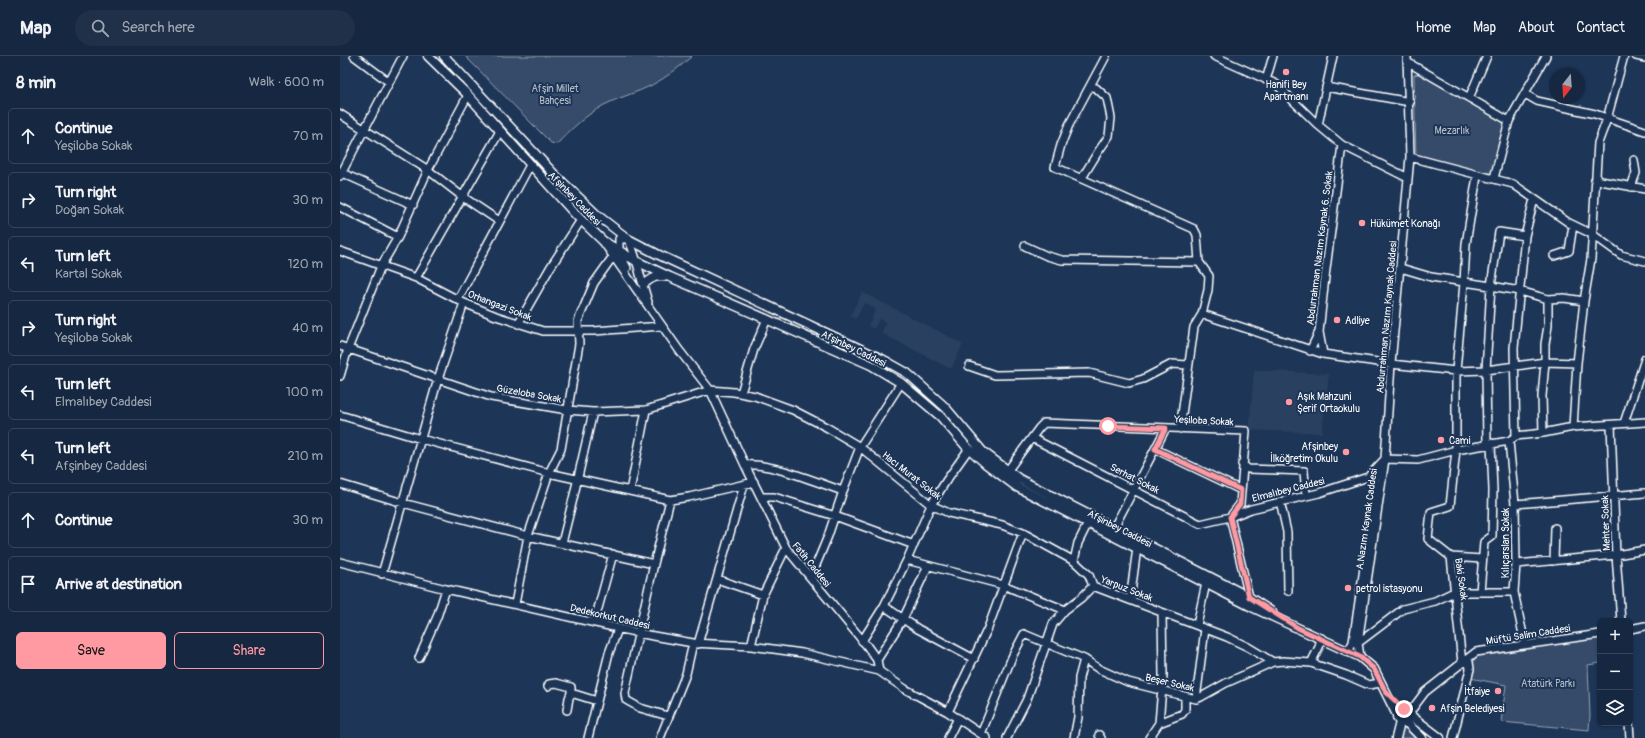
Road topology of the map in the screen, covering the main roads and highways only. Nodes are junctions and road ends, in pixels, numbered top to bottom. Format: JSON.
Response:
{"nodes":[{"id":1,"x":428,"y":56,"type":"edge"},
{"id":2,"x":444,"y":56,"type":"edge"},
{"id":3,"x":1005,"y":474,"type":"junction"},
{"id":4,"x":1112,"y":532,"type":"junction"},
{"id":5,"x":1248,"y":600,"type":"junction"},
{"id":6,"x":1405,"y":716,"type":"junction"},
{"id":7,"x":1396,"y":738,"type":"edge"},
{"id":8,"x":1422,"y":738,"type":"edge"},
{"id":9,"x":1440,"y":738,"type":"edge"}],
"edges":[{"from":1,"to":3,"type":"main road","name":"Afşinbey Caddesi"},
{"from":2,"to":3,"type":"main road","name":"Afşinbey Caddesi"},
{"from":3,"to":4,"type":"main road","name":"Afşinbey Caddesi"},
{"from":3,"to":4,"type":"main road","name":"Afşinbey Caddesi"},
{"from":4,"to":5,"type":"main road","name":"Afşinbey Caddesi"},
{"from":4,"to":5,"type":"main road","name":"Afşinbey Caddesi"},
{"from":5,"to":6,"type":"main road","name":"Afşinbey Caddesi"},
{"from":6,"to":7,"type":"main road"},
{"from":6,"to":8,"type":"main road"},
{"from":6,"to":9,"type":"main road"}]}
